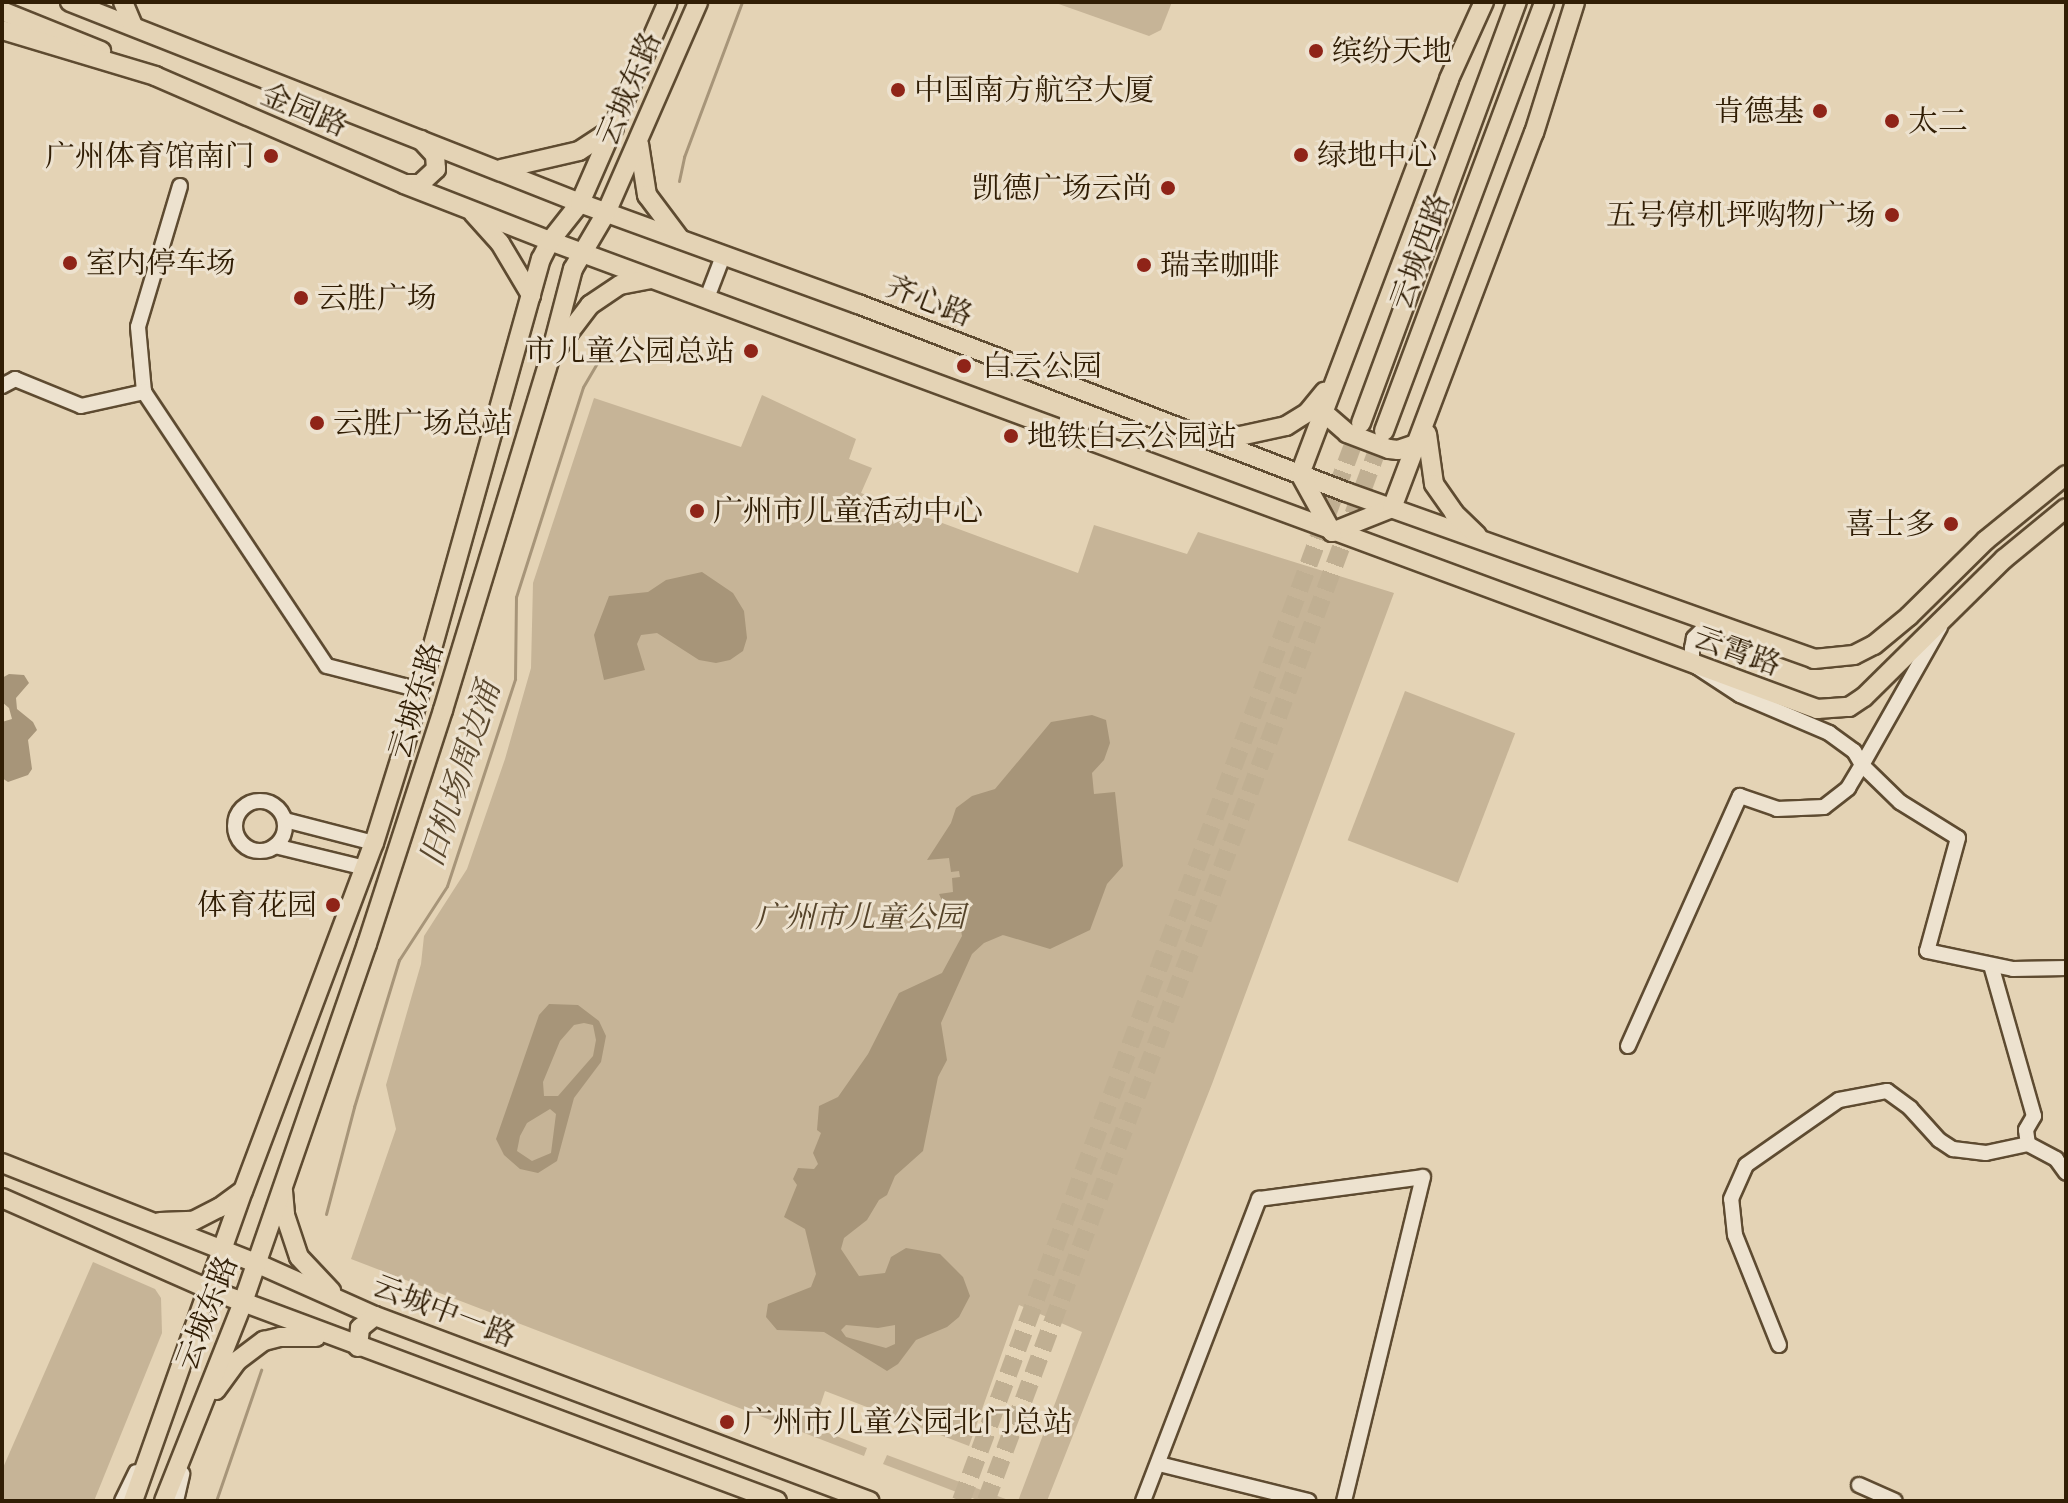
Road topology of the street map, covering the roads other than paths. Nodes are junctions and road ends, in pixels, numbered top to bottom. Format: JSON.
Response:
{"nodes":[{"id":1,"x":71,"y":2,"type":"edge"},
{"id":2,"x":123,"y":2,"type":"edge"},
{"id":3,"x":668,"y":2,"type":"edge"},
{"id":4,"x":698,"y":2,"type":"edge"},
{"id":5,"x":1484,"y":2,"type":"edge"},
{"id":6,"x":1517,"y":2,"type":"edge"},
{"id":7,"x":1544,"y":2,"type":"edge"},
{"id":8,"x":1575,"y":2,"type":"edge"},
{"id":9,"x":2,"y":11,"type":"edge"},
{"id":10,"x":133,"y":26,"type":"junction"},
{"id":11,"x":2,"y":30,"type":"edge"},
{"id":12,"x":641,"y":66,"type":"junction"},
{"id":13,"x":155,"y":76,"type":"junction"},
{"id":14,"x":665,"y":77,"type":"junction"},
{"id":15,"x":616,"y":126,"type":"junction"},
{"id":16,"x":417,"y":137,"type":"junction"},
{"id":17,"x":638,"y":140,"type":"junction"},
{"id":18,"x":499,"y":169,"type":"junction"},
{"id":19,"x":404,"y":184,"type":"junction"},
{"id":20,"x":180,"y":186,"type":"dead end"},
{"id":21,"x":580,"y":203,"type":"junction"},
{"id":22,"x":470,"y":210,"type":"junction"},
{"id":23,"x":606,"y":213,"type":"junction"},
{"id":24,"x":550,"y":241,"type":"junction"},
{"id":25,"x":681,"y":241,"type":"junction"},
{"id":26,"x":582,"y":252,"type":"junction"},
{"id":27,"x":723,"y":256,"type":"junction"},
{"id":28,"x":654,"y":278,"type":"junction"},
{"id":29,"x":531,"y":295,"type":"junction"},
{"id":30,"x":707,"y":298,"type":"junction"},
{"id":31,"x":550,"y":357,"type":"junction"},
{"id":32,"x":1333,"y":381,"type":"junction"},
{"id":33,"x":2,"y":386,"type":"edge"},
{"id":34,"x":144,"y":392,"type":"junction"},
{"id":35,"x":1322,"y":411,"type":"junction"},
{"id":36,"x":1361,"y":423,"type":"tunnel mouth"},
{"id":37,"x":1427,"y":423,"type":"junction"},
{"id":38,"x":1384,"y":431,"type":"tunnel mouth"},
{"id":39,"x":1196,"y":434,"type":"junction"},
{"id":40,"x":1418,"y":443,"type":"junction"},
{"id":41,"x":1300,"y":474,"type":"junction"},
{"id":42,"x":2066,"y":475,"type":"edge"},
{"id":43,"x":1346,"y":492,"type":"joint"},
{"id":44,"x":1392,"y":508,"type":"junction"},
{"id":45,"x":2066,"y":508,"type":"edge"},
{"id":46,"x":1332,"y":532,"type":"junction"},
{"id":47,"x":1508,"y":550,"type":"junction"},
{"id":48,"x":1946,"y":617,"type":"junction"},
{"id":49,"x":1708,"y":624,"type":"junction"},
{"id":50,"x":1697,"y":667,"type":"junction"},
{"id":51,"x":420,"y":690,"type":"junction"},
{"id":52,"x":1862,"y":765,"type":"junction"},
{"id":53,"x":285,"y":820,"type":"junction"},
{"id":54,"x":374,"y":843,"type":"junction"},
{"id":55,"x":275,"y":846,"type":"junction"},
{"id":56,"x":365,"y":868,"type":"junction"},
{"id":57,"x":1991,"y":965,"type":"junction"},
{"id":58,"x":2066,"y":968,"type":"edge"},
{"id":59,"x":1628,"y":1046,"type":"dead end"},
{"id":60,"x":2028,"y":1144,"type":"junction"},
{"id":61,"x":2,"y":1163,"type":"edge"},
{"id":62,"x":2066,"y":1173,"type":"edge"},
{"id":63,"x":284,"y":1178,"type":"junction"},
{"id":64,"x":243,"y":1191,"type":"junction"},
{"id":65,"x":2,"y":1198,"type":"edge"},
{"id":66,"x":134,"y":1216,"type":"junction"},
{"id":67,"x":221,"y":1252,"type":"junction"},
{"id":68,"x":256,"y":1263,"type":"junction"},
{"id":69,"x":208,"y":1289,"type":"junction"},
{"id":70,"x":341,"y":1301,"type":"junction"},
{"id":71,"x":243,"y":1302,"type":"junction"},
{"id":72,"x":375,"y":1316,"type":"junction"},
{"id":73,"x":1779,"y":1345,"type":"dead end"},
{"id":74,"x":358,"y":1347,"type":"junction"},
{"id":75,"x":164,"y":1414,"type":"junction"},
{"id":76,"x":194,"y":1422,"type":"junction"},
{"id":77,"x":1159,"y":1464,"type":"junction"},
{"id":78,"x":1859,"y":1485,"type":"dead end"},
{"id":79,"x":122,"y":1501,"type":"edge"},
{"id":80,"x":133,"y":1501,"type":"edge"},
{"id":81,"x":164,"y":1501,"type":"edge"},
{"id":82,"x":176,"y":1501,"type":"edge"},
{"id":83,"x":777,"y":1501,"type":"edge"},
{"id":84,"x":869,"y":1501,"type":"edge"},
{"id":85,"x":1143,"y":1501,"type":"edge"},
{"id":86,"x":1309,"y":1501,"type":"edge"},
{"id":87,"x":1344,"y":1501,"type":"edge"},
{"id":88,"x":1895,"y":1501,"type":"edge"}],
"edges":[{"from":1,"to":10,"type":"main road","name":"金园路"},
{"from":2,"to":10,"type":"main road"},
{"from":3,"to":12,"type":"main road","name":"云城东路"},
{"from":4,"to":14,"type":"main road","name":"云城东路"},
{"from":5,"to":32,"type":"main road"},
{"from":6,"to":36,"type":"main road","name":"云城西路"},
{"from":7,"to":38,"type":"main road","name":"云城西路"},
{"from":8,"to":37,"type":"main road"},
{"from":9,"to":13,"type":"main road"},
{"from":10,"to":16,"type":"main road","name":"金园路"},
{"from":11,"to":13,"type":"main road","name":"金园路"},
{"from":12,"to":14,"type":"main road"},
{"from":12,"to":15,"type":"main road","name":"云城东路"},
{"from":13,"to":19,"type":"main road","name":"金园路"},
{"from":14,"to":17,"type":"main road","name":"云城东路"},
{"from":15,"to":18,"type":"main road"},
{"from":15,"to":21,"type":"main road","name":"云城东路"},
{"from":16,"to":18,"type":"main road","name":"金园路"},
{"from":16,"to":19,"type":"main road"},
{"from":17,"to":23,"type":"main road","name":"云城东路"},
{"from":17,"to":25,"type":"main road"},
{"from":18,"to":21,"type":"main road","name":"金园路"},
{"from":19,"to":22,"type":"main road","name":"金园路"},
{"from":20,"to":34,"type":"street"},
{"from":21,"to":23,"type":"main road","name":"齐心路"},
{"from":21,"to":24,"type":"main road","name":"云城东路"},
{"from":22,"to":24,"type":"main road","name":"金园路"},
{"from":22,"to":29,"type":"main road"},
{"from":23,"to":25,"type":"main road","name":"齐心路"},
{"from":23,"to":26,"type":"main road","name":"云城东路"},
{"from":24,"to":26,"type":"main road","name":"金园路"},
{"from":24,"to":29,"type":"main road","name":"云城东路"},
{"from":25,"to":27,"type":"main road","name":"齐心路"},
{"from":26,"to":28,"type":"main road"},
{"from":26,"to":31,"type":"main road","name":"云城东路"},
{"from":27,"to":30,"type":"street"},
{"from":27,"to":39,"type":"main road","name":"齐心路"},
{"from":28,"to":30,"type":"main road"},
{"from":28,"to":31,"type":"main road"},
{"from":29,"to":51,"type":"main road","name":"云城东路"},
{"from":30,"to":46,"type":"main road"},
{"from":31,"to":63,"type":"main road","name":"云城东路"},
{"from":32,"to":35,"type":"main road"},
{"from":32,"to":39,"type":"main road"},
{"from":33,"to":34,"type":"street"},
{"from":34,"to":51,"type":"street"},
{"from":35,"to":40,"type":"main road"},
{"from":35,"to":41,"type":"main road"},
{"from":37,"to":40,"type":"main road"},
{"from":37,"to":47,"type":"main road"},
{"from":39,"to":41,"type":"main road","name":"齐心路"},
{"from":40,"to":44,"type":"main road"},
{"from":41,"to":43,"type":"main road","name":"齐心路"},
{"from":41,"to":46,"type":"main road"},
{"from":42,"to":49,"type":"main road","name":"云霄路"},
{"from":43,"to":44,"type":"main road","name":"云霄路"},
{"from":44,"to":46,"type":"main road"},
{"from":44,"to":47,"type":"main road","name":"云霄路"},
{"from":45,"to":48,"type":"main road","name":"云霄路"},
{"from":46,"to":50,"type":"main road","name":"云霄路"},
{"from":47,"to":49,"type":"main road","name":"云霄路"},
{"from":48,"to":50,"type":"main road","name":"云霄路"},
{"from":48,"to":52,"type":"street"},
{"from":49,"to":50,"type":"street"},
{"from":50,"to":52,"type":"street"},
{"from":51,"to":54,"type":"main road","name":"云城东路"},
{"from":52,"to":57,"type":"street"},
{"from":52,"to":59,"type":"street"},
{"from":53,"to":54,"type":"street"},
{"from":53,"to":55,"type":"street"},
{"from":53,"to":55,"type":"street"},
{"from":54,"to":56,"type":"main road","name":"云城东路"},
{"from":55,"to":56,"type":"street"},
{"from":56,"to":64,"type":"main road","name":"云城东路"},
{"from":57,"to":58,"type":"street"},
{"from":57,"to":60,"type":"street"},
{"from":60,"to":62,"type":"street"},
{"from":60,"to":73,"type":"street"},
{"from":61,"to":66,"type":"main road","name":"云城中一路"},
{"from":63,"to":68,"type":"main road","name":"云城东路"},
{"from":63,"to":70,"type":"main road"},
{"from":64,"to":66,"type":"main road"},
{"from":64,"to":67,"type":"main road","name":"云城东路"},
{"from":65,"to":69,"type":"main road","name":"云城中一路"},
{"from":66,"to":67,"type":"main road","name":"云城中一路"},
{"from":67,"to":68,"type":"main road","name":"云城中一路"},
{"from":67,"to":69,"type":"main road","name":"云城东路"},
{"from":68,"to":70,"type":"main road","name":"云城中一路"},
{"from":68,"to":71,"type":"main road","name":"云城东路"},
{"from":69,"to":71,"type":"main road","name":"云城中一路"},
{"from":69,"to":75,"type":"main road","name":"云城东路"},
{"from":70,"to":72,"type":"main road","name":"云城中一路"},
{"from":71,"to":74,"type":"main road","name":"云城中一路"},
{"from":71,"to":76,"type":"main road","name":"云城东路"},
{"from":72,"to":74,"type":"main road"},
{"from":72,"to":84,"type":"main road","name":"云城中一路"},
{"from":74,"to":76,"type":"main road"},
{"from":74,"to":83,"type":"main road","name":"云城中一路"},
{"from":75,"to":79,"type":"street","name":"云城东路"},
{"from":75,"to":80,"type":"main road","name":"云城东路"},
{"from":76,"to":81,"type":"main road","name":"云城东路"},
{"from":76,"to":82,"type":"street","name":"云城东路"},
{"from":77,"to":85,"type":"street"},
{"from":77,"to":86,"type":"street"},
{"from":77,"to":87,"type":"street"},
{"from":78,"to":88,"type":"street"}]}
